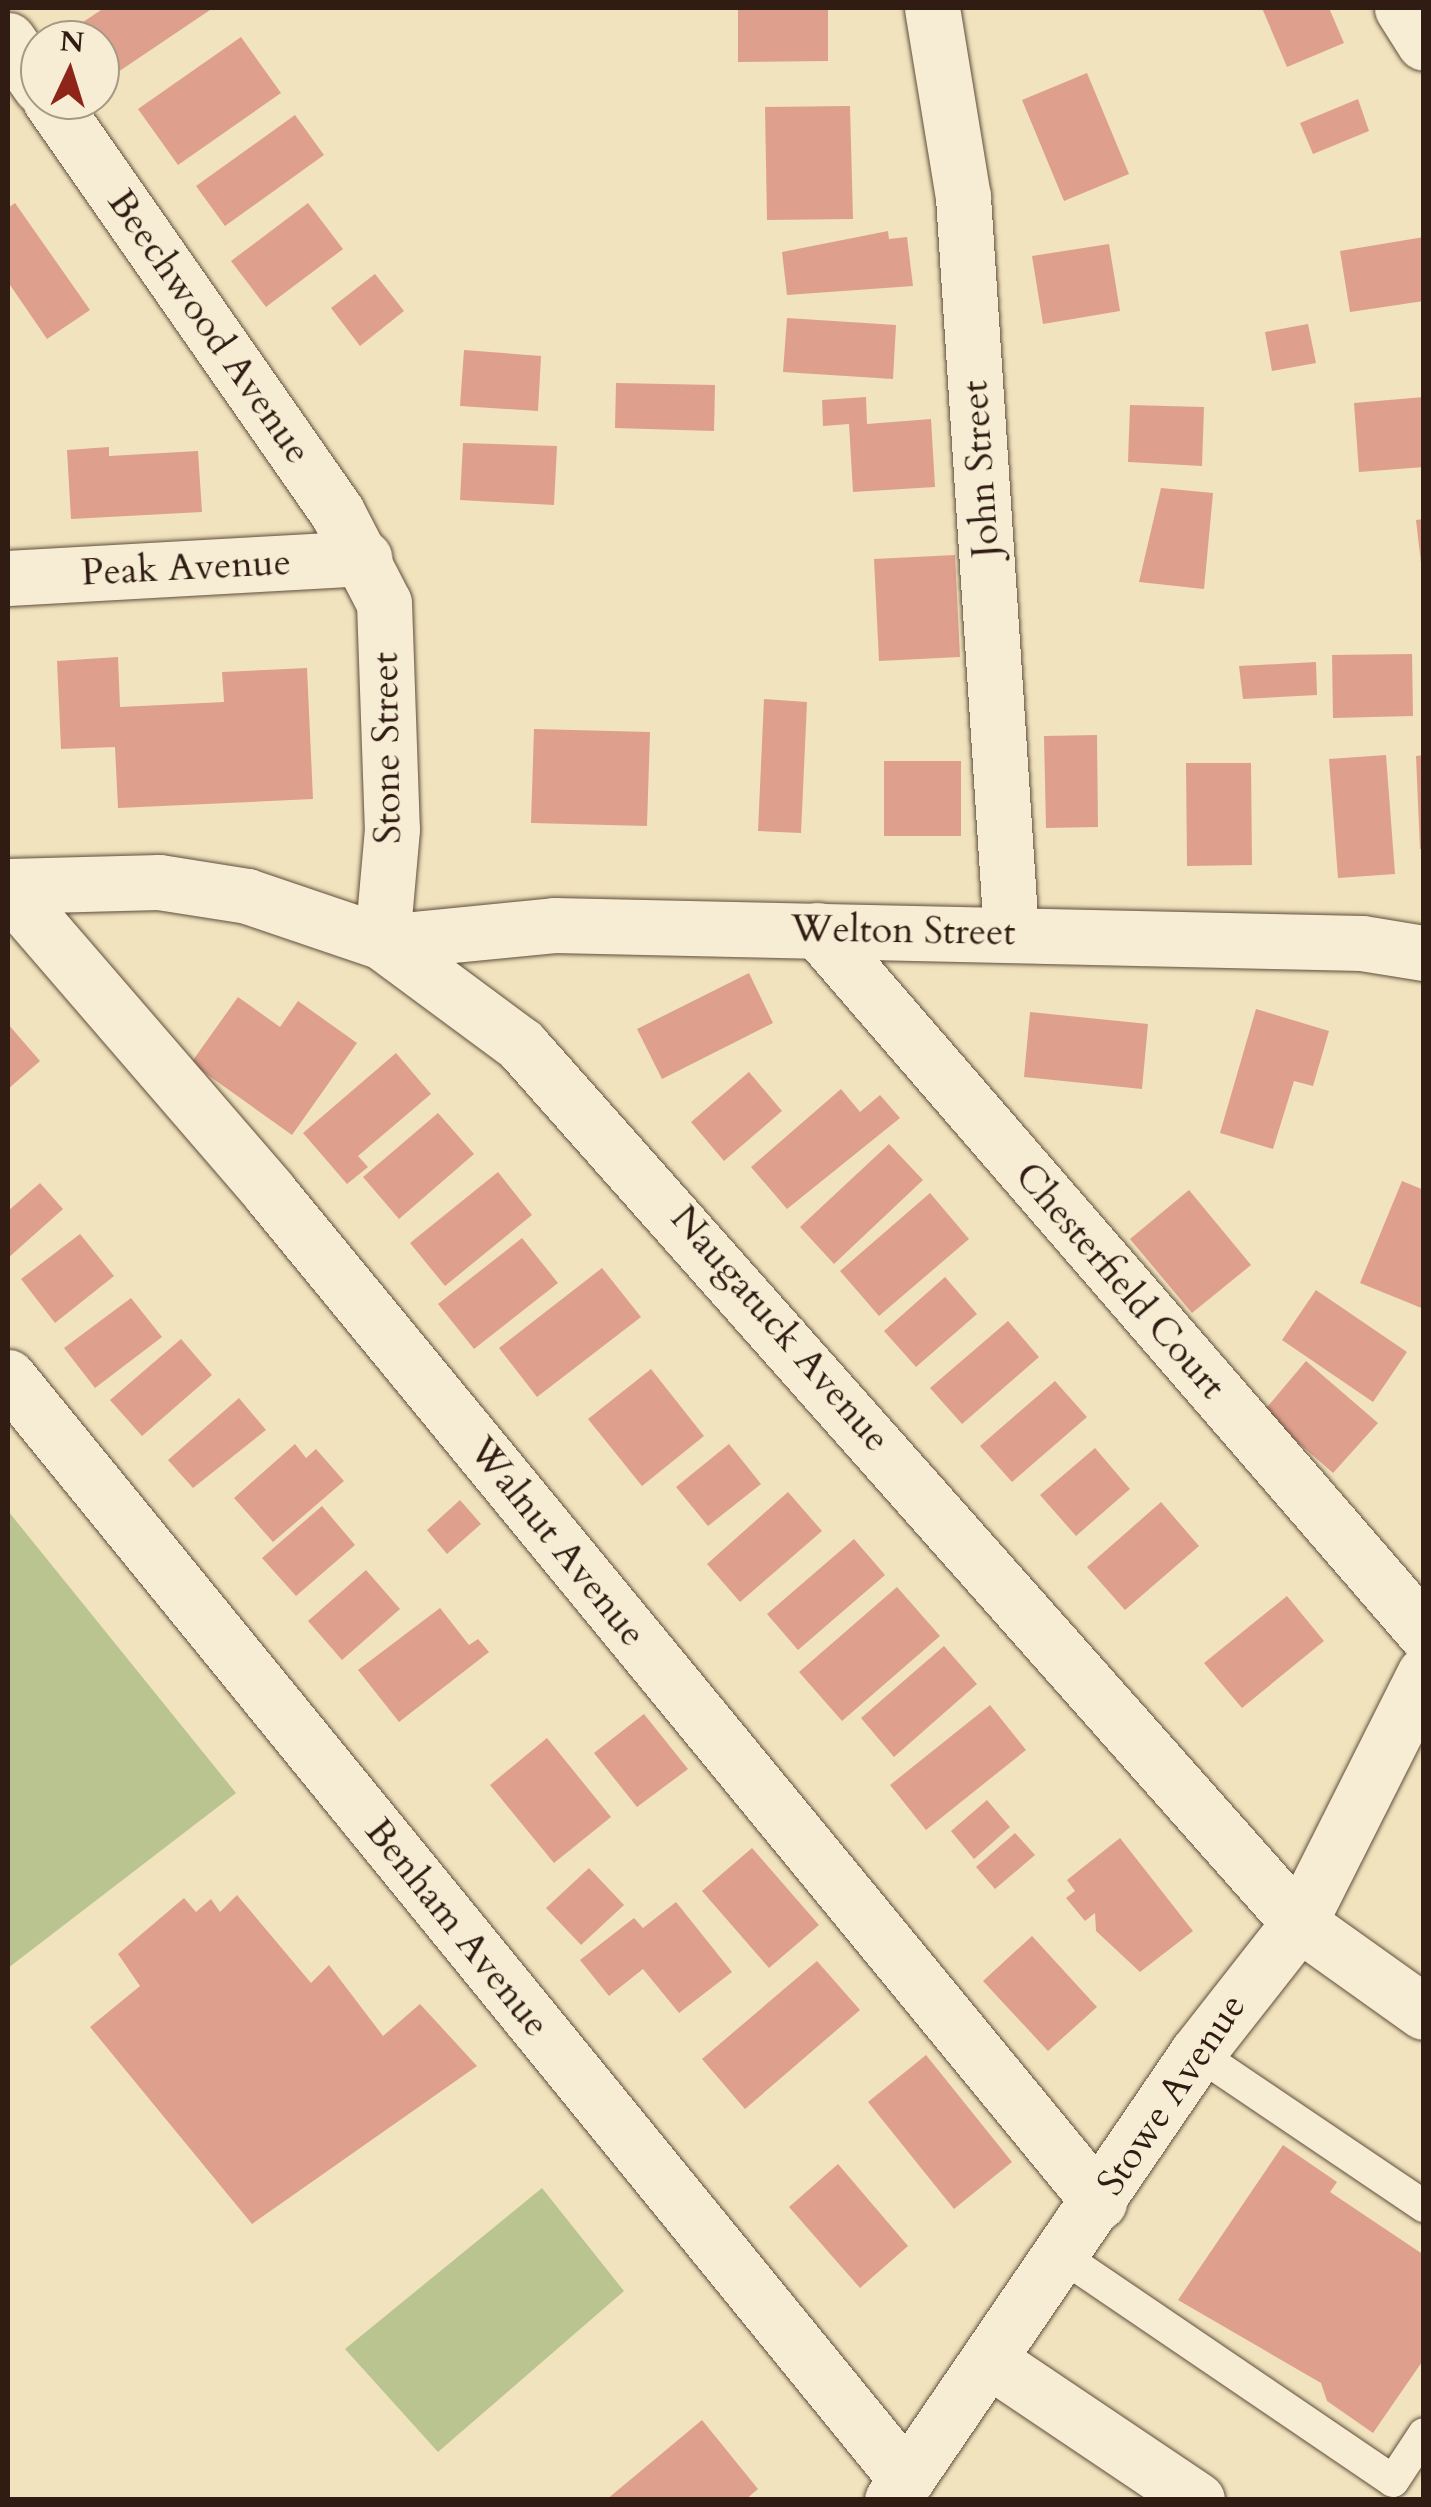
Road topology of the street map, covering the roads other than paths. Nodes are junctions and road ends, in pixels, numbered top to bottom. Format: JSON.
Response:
{"nodes":[{"id":1,"x":932,"y":8,"type":"edge"},
{"id":2,"x":1402,"y":8,"type":"edge"},
{"id":3,"x":1424,"y":43,"type":"edge"},
{"id":4,"x":64,"y":120,"type":"edge"},
{"id":5,"x":364,"y":558,"type":"junction"},
{"id":6,"x":8,"y":578,"type":"edge"},
{"id":7,"x":8,"y":888,"type":"edge"},
{"id":8,"x":817,"y":930,"type":"junction"},
{"id":9,"x":1011,"y":933,"type":"junction"},
{"id":10,"x":382,"y":942,"type":"junction"},
{"id":11,"x":1424,"y":953,"type":"edge"},
{"id":12,"x":8,"y":1377,"type":"edge"},
{"id":13,"x":1424,"y":1632,"type":"edge"},
{"id":14,"x":1424,"y":1674,"type":"edge"},
{"id":15,"x":1299,"y":1923,"type":"junction"},
{"id":16,"x":1424,"y":2012,"type":"edge"},
{"id":17,"x":1198,"y":2053,"type":"junction"},
{"id":18,"x":1099,"y":2202,"type":"junction"},
{"id":19,"x":1424,"y":2206,"type":"edge"},
{"id":20,"x":1062,"y":2256,"type":"junction"},
{"id":21,"x":992,"y":2362,"type":"junction"},
{"id":22,"x":1424,"y":2434,"type":"edge"},
{"id":23,"x":899,"y":2490,"type":"edge"},
{"id":24,"x":1197,"y":2500,"type":"edge"}],
"edges":[{"from":1,"to":9,"type":"street","name":"John Street"},
{"from":2,"to":3,"type":"street"},
{"from":4,"to":5,"type":"street","name":"Beechwood Avenue"},
{"from":5,"to":6,"type":"street","name":"Peak Avenue"},
{"from":5,"to":10,"type":"street","name":"Stone Street"},
{"from":7,"to":10,"type":"street","name":"Naugatuck Avenue"},
{"from":7,"to":18,"type":"street","name":"Walnut Avenue"},
{"from":8,"to":9,"type":"street","name":"Welton Street"},
{"from":8,"to":10,"type":"street","name":"Welton Street"},
{"from":8,"to":13,"type":"street","name":"Chesterfield Court"},
{"from":9,"to":11,"type":"street","name":"Welton Street"},
{"from":10,"to":15,"type":"street","name":"Naugatuck Avenue"},
{"from":12,"to":23,"type":"street","name":"Benham Avenue"},
{"from":14,"to":15,"type":"street","name":"Stowe Avenue"},
{"from":15,"to":16,"type":"street","name":"Naugatuck Avenue"},
{"from":15,"to":17,"type":"street","name":"Stowe Avenue"},
{"from":17,"to":18,"type":"street","name":"Stowe Avenue"},
{"from":17,"to":19,"type":"lane"},
{"from":18,"to":20,"type":"street","name":"Stowe Avenue"},
{"from":20,"to":21,"type":"street","name":"Stowe Avenue"},
{"from":20,"to":22,"type":"lane"},
{"from":21,"to":23,"type":"street","name":"Stowe Avenue"},
{"from":21,"to":24,"type":"street"}]}
